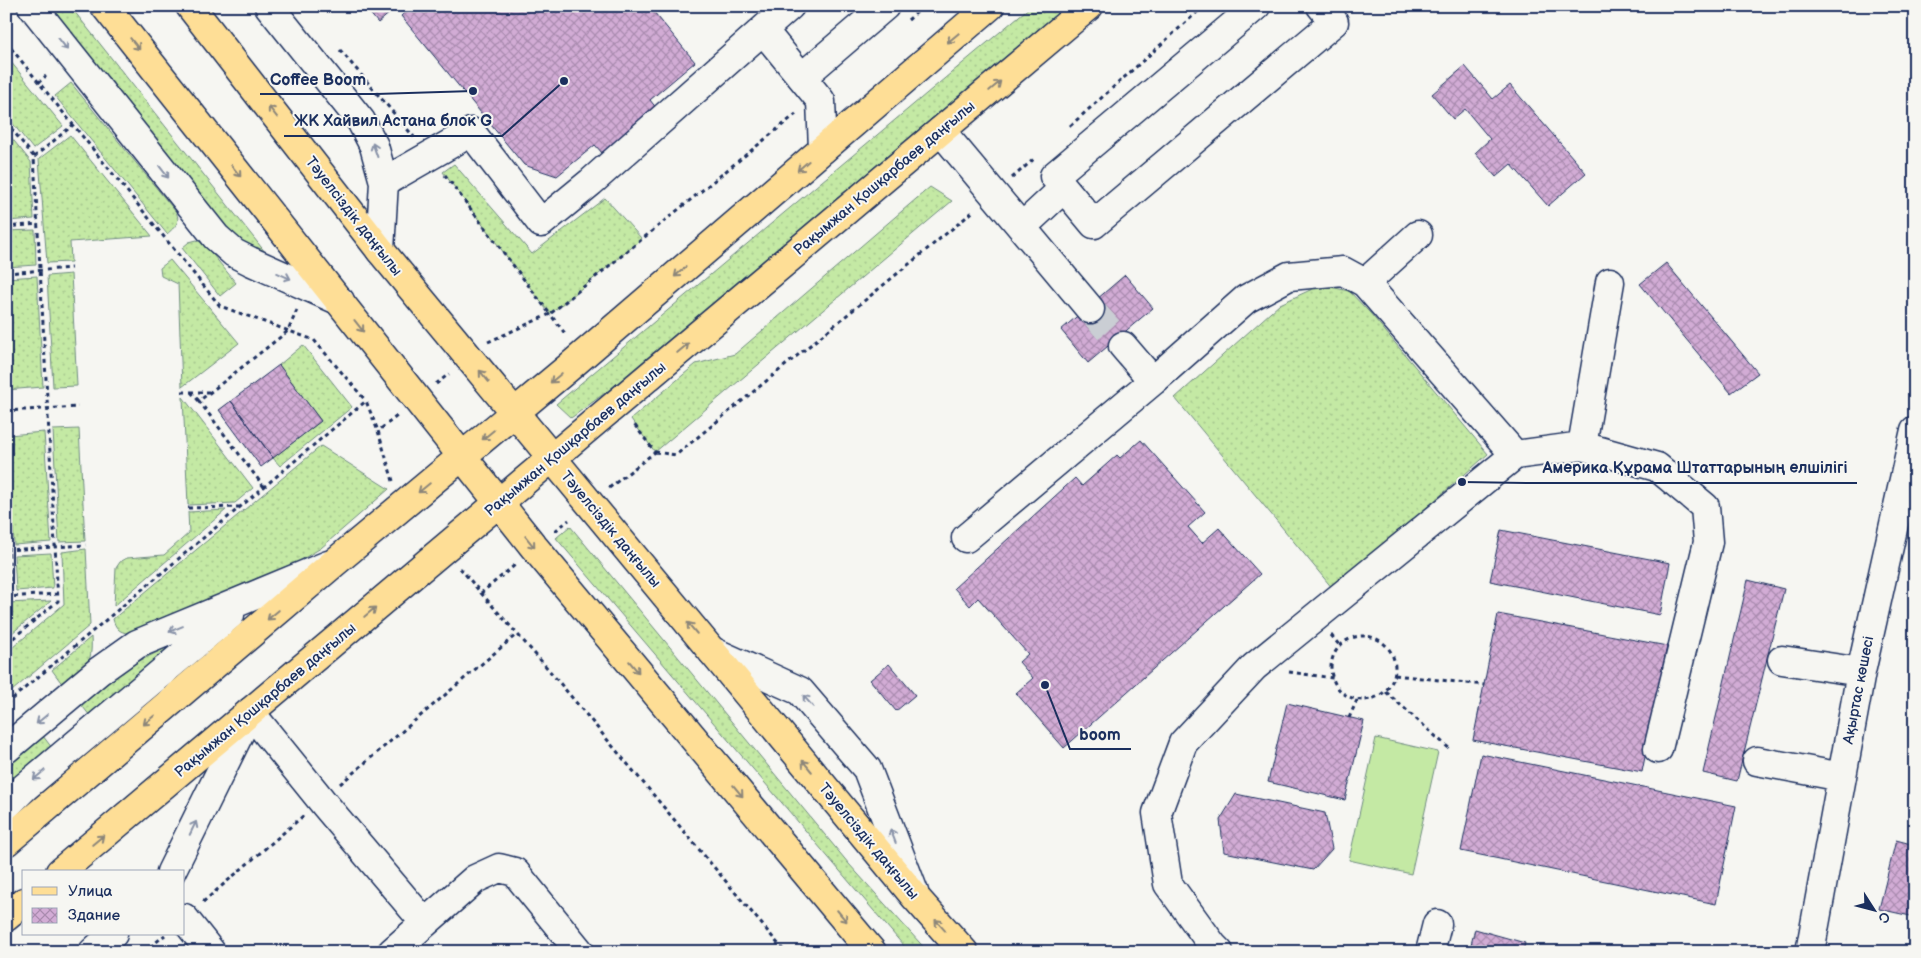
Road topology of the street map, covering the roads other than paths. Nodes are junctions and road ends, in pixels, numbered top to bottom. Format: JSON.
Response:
{"nodes":[{"id":1,"x":32,"y":6,"type":"edge"},
{"id":2,"x":104,"y":6,"type":"edge"},
{"id":3,"x":190,"y":6,"type":"edge"},
{"id":4,"x":269,"y":6,"type":"edge"},
{"id":5,"x":790,"y":6,"type":"edge"},
{"id":6,"x":990,"y":6,"type":"edge"},
{"id":7,"x":1089,"y":6,"type":"edge"},
{"id":8,"x":1256,"y":6,"type":"edge"},
{"id":9,"x":1321,"y":6,"type":"edge"},
{"id":10,"x":893,"y":16,"type":"edge"},
{"id":11,"x":763,"y":30,"type":"junction"},
{"id":12,"x":809,"y":87,"type":"junction"},
{"id":13,"x":941,"y":131,"type":"junction"},
{"id":14,"x":823,"y":149,"type":"junction"},
{"id":15,"x":384,"y":182,"type":"junction"},
{"id":16,"x":1064,"y":188,"type":"junction"},
{"id":17,"x":1022,"y":227,"type":"junction"},
{"id":18,"x":1418,"y":234,"type":"dead end"},
{"id":19,"x":380,"y":250,"type":"junction"},
{"id":20,"x":1610,"y":282,"type":"dead end"},
{"id":21,"x":1365,"y":283,"type":"junction"},
{"id":22,"x":340,"y":301,"type":"junction"},
{"id":23,"x":1090,"y":309,"type":"tunnel mouth"},
{"id":24,"x":1123,"y":346,"type":"tunnel mouth"},
{"id":25,"x":1152,"y":381,"type":"junction"},
{"id":26,"x":514,"y":414,"type":"junction"},
{"id":27,"x":1915,"y":430,"type":"edge"},
{"id":28,"x":1582,"y":446,"type":"junction"},
{"id":29,"x":1515,"y":455,"type":"junction"},
{"id":30,"x":462,"y":457,"type":"junction"},
{"id":31,"x":552,"y":458,"type":"junction"},
{"id":32,"x":500,"y":504,"type":"junction"},
{"id":33,"x":966,"y":538,"type":"dead end"},
{"id":34,"x":334,"y":562,"type":"junction"},
{"id":35,"x":250,"y":598,"type":"junction"},
{"id":36,"x":712,"y":651,"type":"junction"},
{"id":37,"x":1782,"y":660,"type":"dead end"},
{"id":38,"x":1861,"y":672,"type":"junction"},
{"id":39,"x":250,"y":712,"type":"junction"},
{"id":40,"x":6,"y":749,"type":"edge"},
{"id":41,"x":1658,"y":749,"type":"dead end"},
{"id":42,"x":1757,"y":761,"type":"dead end"},
{"id":43,"x":1842,"y":777,"type":"junction"},
{"id":44,"x":6,"y":806,"type":"edge"},
{"id":45,"x":6,"y":842,"type":"edge"},
{"id":46,"x":62,"y":870,"type":"edge"},
{"id":47,"x":172,"y":870,"type":"edge"},
{"id":48,"x":916,"y":898,"type":"junction"},
{"id":49,"x":22,"y":904,"type":"edge"},
{"id":50,"x":6,"y":917,"type":"edge"},
{"id":51,"x":185,"y":919,"type":"edge"},
{"id":52,"x":425,"y":923,"type":"junction"},
{"id":53,"x":1437,"y":924,"type":"dead end"},
{"id":54,"x":111,"y":936,"type":"edge"},
{"id":55,"x":93,"y":952,"type":"edge"},
{"id":56,"x":212,"y":952,"type":"edge"},
{"id":57,"x":392,"y":952,"type":"edge"},
{"id":58,"x":580,"y":952,"type":"edge"},
{"id":59,"x":872,"y":952,"type":"edge"},
{"id":60,"x":964,"y":952,"type":"edge"},
{"id":61,"x":1219,"y":952,"type":"edge"},
{"id":62,"x":1430,"y":952,"type":"edge"},
{"id":63,"x":1810,"y":952,"type":"edge"}],
"edges":[{"from":1,"to":22,"type":"street","one_way":true},
{"from":2,"to":22,"type":"main road","one_way":true},
{"from":19,"to":3,"type":"main road","name":"Тәуелсіздік даңғылы","one_way":true},
{"from":15,"to":4,"type":"street","one_way":true},
{"from":5,"to":11,"type":"street"},
{"from":6,"to":14,"type":"main road","one_way":true},
{"from":13,"to":7,"type":"main road","name":"Рақымжан Қошқарбаев даңғылы","one_way":true},
{"from":8,"to":16,"type":"street"},
{"from":9,"to":16,"type":"street"},
{"from":10,"to":12,"type":"street"},
{"from":11,"to":12,"type":"street"},
{"from":11,"to":15,"type":"street"},
{"from":12,"to":14,"type":"street"},
{"from":13,"to":17,"type":"street"},
{"from":31,"to":13,"type":"main road","name":"Рақымжан Қошқарбаев даңғылы","one_way":true},
{"from":14,"to":26,"type":"main road","one_way":true},
{"from":15,"to":19,"type":"street"},
{"from":16,"to":17,"type":"street"},
{"from":17,"to":23,"type":"street"},
{"from":18,"to":21,"type":"street"},
{"from":26,"to":19,"type":"main road","name":"Тәуелсіздік даңғылы","one_way":true},
{"from":20,"to":28,"type":"street"},
{"from":21,"to":25,"type":"street"},
{"from":21,"to":29,"type":"street"},
{"from":22,"to":30,"type":"main road","one_way":true},
{"from":24,"to":25,"type":"street"},
{"from":25,"to":33,"type":"street"},
{"from":26,"to":30,"type":"main road","one_way":true},
{"from":26,"to":31,"type":"main road","name":"Тәуелсіздік даңғылы"},
{"from":27,"to":38,"type":"street","name":"Ақыртас көшесі"},
{"from":28,"to":29,"type":"street"},
{"from":28,"to":41,"type":"street"},
{"from":29,"to":61,"type":"street"},
{"from":30,"to":32,"type":"main road"},
{"from":30,"to":34,"type":"main road","one_way":true},
{"from":31,"to":32,"type":"main road","name":"Рақымжан Қошқарбаев даңғылы"},
{"from":36,"to":31,"type":"main road","name":"Тәуелсіздік даңғылы","one_way":true},
{"from":39,"to":32,"type":"main road","name":"Рақымжан Қошқарбаев даңғылы","one_way":true},
{"from":32,"to":59,"type":"main road","one_way":true},
{"from":34,"to":35,"type":"street"},
{"from":34,"to":45,"type":"main road","one_way":true},
{"from":35,"to":40,"type":"street","one_way":true},
{"from":35,"to":44,"type":"street","one_way":true},
{"from":48,"to":36,"type":"main road","name":"Тәуелсіздік даңғылы","one_way":true},
{"from":48,"to":36,"type":"street","one_way":true},
{"from":37,"to":38,"type":"street"},
{"from":38,"to":43,"type":"street","name":"Ақыртас көшесі"},
{"from":46,"to":39,"type":"main road","name":"Рақымжан Қошқарбаев даңғылы","one_way":true},
{"from":47,"to":39,"type":"street","one_way":true},
{"from":39,"to":52,"type":"street"},
{"from":42,"to":43,"type":"street"},
{"from":43,"to":63,"type":"street","name":"Ақыртас көшесі"},
{"from":60,"to":48,"type":"main road","name":"Тәуелсіздік даңғылы","one_way":true},
{"from":49,"to":50,"type":"main road"},
{"from":51,"to":56,"type":"street"},
{"from":52,"to":57,"type":"street"},
{"from":52,"to":58,"type":"street"},
{"from":53,"to":62,"type":"street"},
{"from":54,"to":55,"type":"street"}]}
